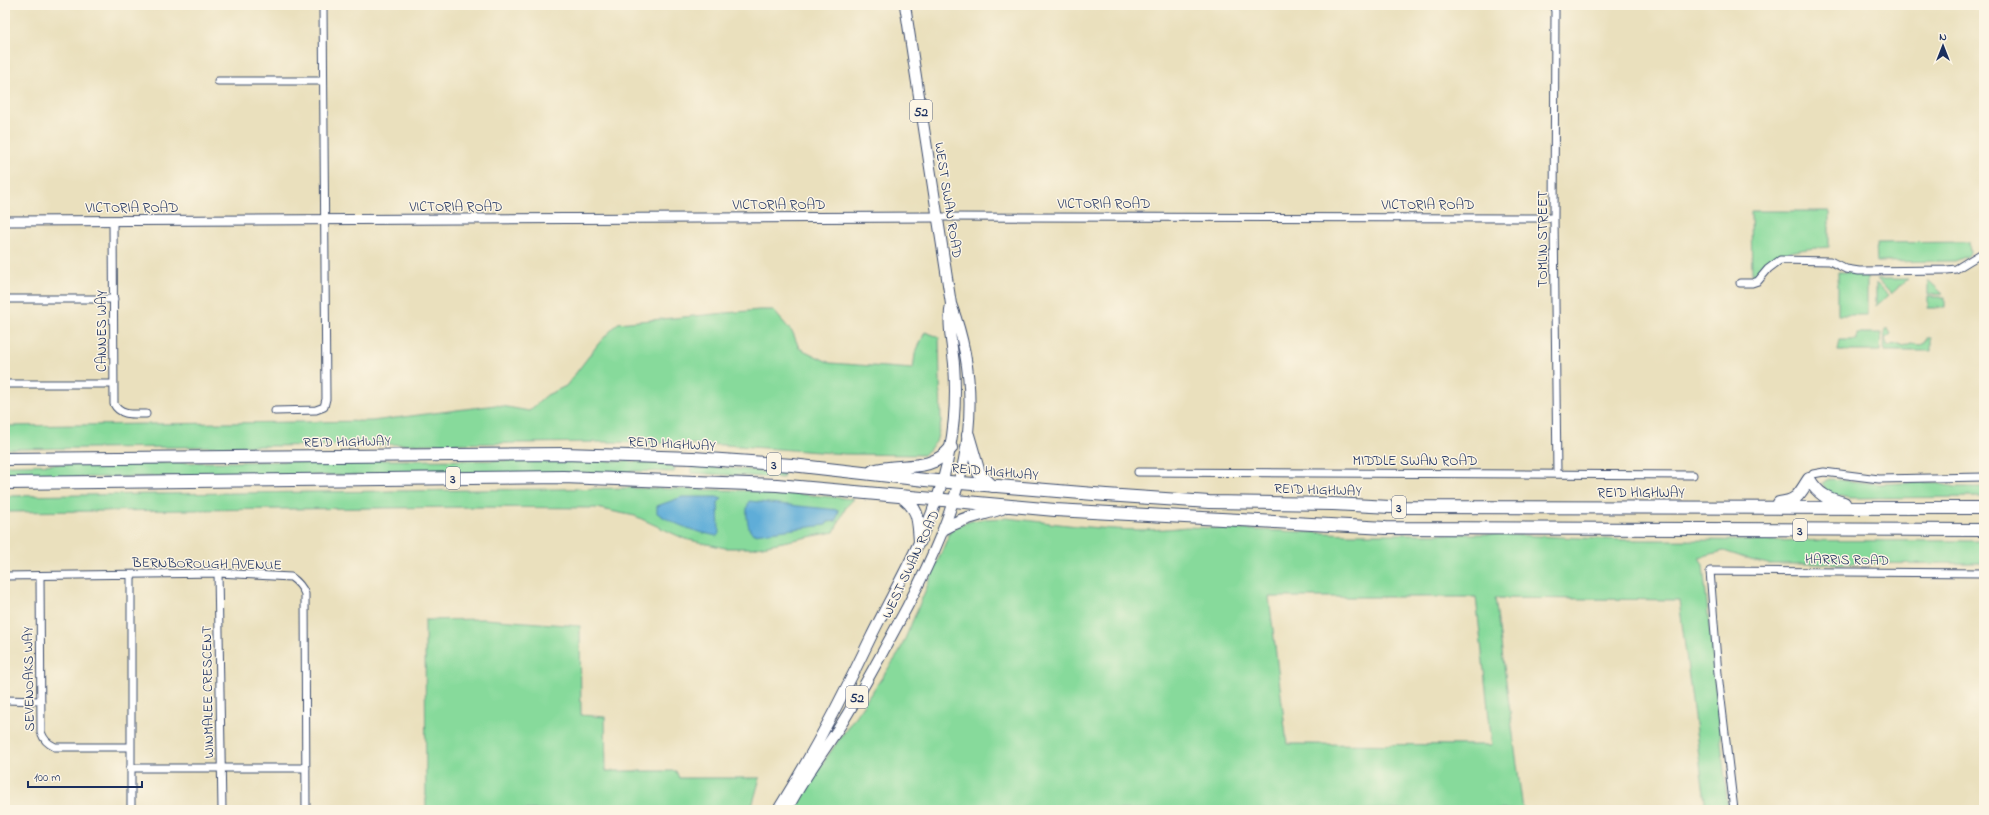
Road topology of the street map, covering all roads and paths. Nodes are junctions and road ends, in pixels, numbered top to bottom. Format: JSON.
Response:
{"nodes":[{"id":1,"x":323,"y":5,"type":"edge"},
{"id":2,"x":906,"y":5,"type":"edge"},
{"id":3,"x":1553,"y":5,"type":"edge"},
{"id":4,"x":323,"y":80,"type":"junction"},
{"id":5,"x":218,"y":81,"type":"dead end"},
{"id":6,"x":939,"y":217,"type":"junction"},
{"id":7,"x":1554,"y":218,"type":"junction"},
{"id":8,"x":325,"y":220,"type":"junction"},
{"id":9,"x":5,"y":221,"type":"edge"},
{"id":10,"x":113,"y":221,"type":"junction"},
{"id":11,"x":1984,"y":252,"type":"edge"},
{"id":12,"x":1740,"y":283,"type":"dead end"},
{"id":13,"x":5,"y":299,"type":"edge"},
{"id":14,"x":114,"y":299,"type":"junction"},
{"id":15,"x":951,"y":304,"type":"junction"},
{"id":16,"x":5,"y":384,"type":"edge"},
{"id":17,"x":114,"y":384,"type":"junction"},
{"id":18,"x":275,"y":411,"type":"dead end"},
{"id":19,"x":146,"y":414,"type":"dead end"},
{"id":20,"x":968,"y":435,"type":"junction"},
{"id":21,"x":950,"y":448,"type":"junction"},
{"id":22,"x":5,"y":459,"type":"edge"},
{"id":23,"x":1138,"y":472,"type":"dead end"},
{"id":24,"x":868,"y":473,"type":"junction"},
{"id":25,"x":1557,"y":474,"type":"junction"},
{"id":26,"x":1693,"y":475,"type":"dead end"},
{"id":27,"x":1984,"y":477,"type":"edge"},
{"id":28,"x":1809,"y":479,"type":"junction"},
{"id":29,"x":944,"y":481,"type":"junction"},
{"id":30,"x":5,"y":483,"type":"edge"},
{"id":31,"x":959,"y":483,"type":"junction"},
{"id":32,"x":992,"y":486,"type":"junction"},
{"id":33,"x":901,"y":496,"type":"junction"},
{"id":34,"x":937,"y":500,"type":"junction"},
{"id":35,"x":953,"y":501,"type":"junction"},
{"id":36,"x":1005,"y":507,"type":"junction"},
{"id":37,"x":1734,"y":507,"type":"junction"},
{"id":38,"x":1888,"y":508,"type":"junction"},
{"id":39,"x":1984,"y":508,"type":"edge"},
{"id":40,"x":945,"y":528,"type":"junction"},
{"id":41,"x":1941,"y":530,"type":"junction"},
{"id":42,"x":1984,"y":530,"type":"edge"},
{"id":43,"x":1984,"y":534,"type":"edge"},
{"id":44,"x":920,"y":541,"type":"junction"},
{"id":45,"x":218,"y":573,"type":"junction"},
{"id":46,"x":1984,"y":573,"type":"edge"},
{"id":47,"x":131,"y":575,"type":"junction"},
{"id":48,"x":5,"y":576,"type":"edge"},
{"id":49,"x":40,"y":576,"type":"junction"},
{"id":50,"x":5,"y":700,"type":"edge"},
{"id":51,"x":40,"y":700,"type":"junction"},
{"id":52,"x":131,"y":747,"type":"junction"},
{"id":53,"x":130,"y":768,"type":"junction"},
{"id":54,"x":222,"y":768,"type":"junction"},
{"id":55,"x":306,"y":768,"type":"junction"},
{"id":56,"x":131,"y":810,"type":"edge"},
{"id":57,"x":222,"y":810,"type":"edge"},
{"id":58,"x":306,"y":810,"type":"edge"},
{"id":59,"x":778,"y":810,"type":"edge"},
{"id":60,"x":787,"y":810,"type":"edge"},
{"id":61,"x":1734,"y":810,"type":"edge"}],
"edges":[{"from":1,"to":4,"type":"street"},
{"from":2,"to":6,"type":"main road","name":"WEST SWAN ROAD","number":"52"},
{"from":3,"to":7,"type":"street","name":"TOMLIN STREET"},
{"from":4,"to":5,"type":"street"},
{"from":4,"to":8,"type":"street"},
{"from":6,"to":7,"type":"street","name":"VICTORIA ROAD"},
{"from":6,"to":8,"type":"street","name":"VICTORIA ROAD"},
{"from":6,"to":15,"type":"main road","name":"WEST SWAN ROAD","number":"52"},
{"from":7,"to":25,"type":"street","name":"TOMLIN STREET"},
{"from":8,"to":10,"type":"street","name":"VICTORIA ROAD"},
{"from":8,"to":18,"type":"street"},
{"from":9,"to":10,"type":"street","name":"VICTORIA ROAD"},
{"from":10,"to":14,"type":"street","name":"CANNES WAY"},
{"from":11,"to":12,"type":"street"},
{"from":13,"to":14,"type":"street"},
{"from":14,"to":17,"type":"street","name":"CANNES WAY"},
{"from":15,"to":20,"type":"main road","name":"WEST SWAN ROAD","number":"52"},
{"from":15,"to":21,"type":"main road","name":"WEST SWAN ROAD","number":"52"},
{"from":16,"to":17,"type":"street"},
{"from":17,"to":19,"type":"street","name":"CANNES WAY"},
{"from":20,"to":31,"type":"main road","name":"WEST SWAN ROAD","number":"52"},
{"from":20,"to":32,"type":"highway"},
{"from":21,"to":24,"type":"highway"},
{"from":21,"to":29,"type":"main road","name":"WEST SWAN ROAD","number":"52"},
{"from":22,"to":24,"type":"highway","name":"REID HIGHWAY","number":"3"},
{"from":23,"to":25,"type":"street","name":"MIDDLE SWAN ROAD"},
{"from":24,"to":29,"type":"highway","name":"REID HIGHWAY","number":"3"},
{"from":25,"to":26,"type":"street","name":"MIDDLE SWAN ROAD"},
{"from":27,"to":28,"type":"street"},
{"from":28,"to":37,"type":"highway"},
{"from":28,"to":38,"type":"highway"},
{"from":29,"to":31,"type":"highway","name":"REID HIGHWAY","number":"3"},
{"from":29,"to":34,"type":"main road","name":"WEST SWAN ROAD","number":"52"},
{"from":30,"to":33,"type":"highway","number":"3"},
{"from":31,"to":32,"type":"highway","name":"REID HIGHWAY","number":"3"},
{"from":31,"to":35,"type":"main road","name":"WEST SWAN ROAD","number":"52"},
{"from":32,"to":37,"type":"highway","name":"REID HIGHWAY","number":"3"},
{"from":33,"to":34,"type":"highway","number":"3"},
{"from":33,"to":44,"type":"highway"},
{"from":34,"to":35,"type":"highway","number":"3"},
{"from":34,"to":44,"type":"main road","name":"WEST SWAN ROAD","number":"52"},
{"from":35,"to":36,"type":"highway","number":"3"},
{"from":35,"to":40,"type":"main road","name":"WEST SWAN ROAD","number":"52"},
{"from":36,"to":40,"type":"highway"},
{"from":36,"to":41,"type":"highway","number":"3"},
{"from":37,"to":38,"type":"highway","name":"REID HIGHWAY","number":"3"},
{"from":38,"to":39,"type":"highway","name":"REID HIGHWAY","number":"3"},
{"from":40,"to":60,"type":"main road","name":"WEST SWAN ROAD","number":"52"},
{"from":41,"to":42,"type":"highway","number":"3"},
{"from":41,"to":43,"type":"highway"},
{"from":44,"to":59,"type":"main road","name":"WEST SWAN ROAD","number":"52"},
{"from":45,"to":47,"type":"street","name":"BERNBOROUGH AVENUE"},
{"from":45,"to":54,"type":"street","name":"WINMALEE CRESCENT"},
{"from":45,"to":55,"type":"street","name":"BERNBOROUGH AVENUE"},
{"from":46,"to":61,"type":"street","name":"HARRIS ROAD"},
{"from":47,"to":49,"type":"street","name":"BERNBOROUGH AVENUE"},
{"from":47,"to":52,"type":"street"},
{"from":48,"to":49,"type":"street","name":"BERNBOROUGH AVENUE"},
{"from":49,"to":51,"type":"street","name":"SEVENOAKS WAY"},
{"from":50,"to":51,"type":"street"},
{"from":51,"to":52,"type":"street","name":"SEVENOAKS WAY"},
{"from":52,"to":53,"type":"street"},
{"from":53,"to":54,"type":"street"},
{"from":53,"to":56,"type":"street"},
{"from":54,"to":55,"type":"street"},
{"from":54,"to":57,"type":"street","name":"WINMALEE CRESCENT"},
{"from":55,"to":58,"type":"street","name":"BERNBOROUGH AVENUE"}]}
